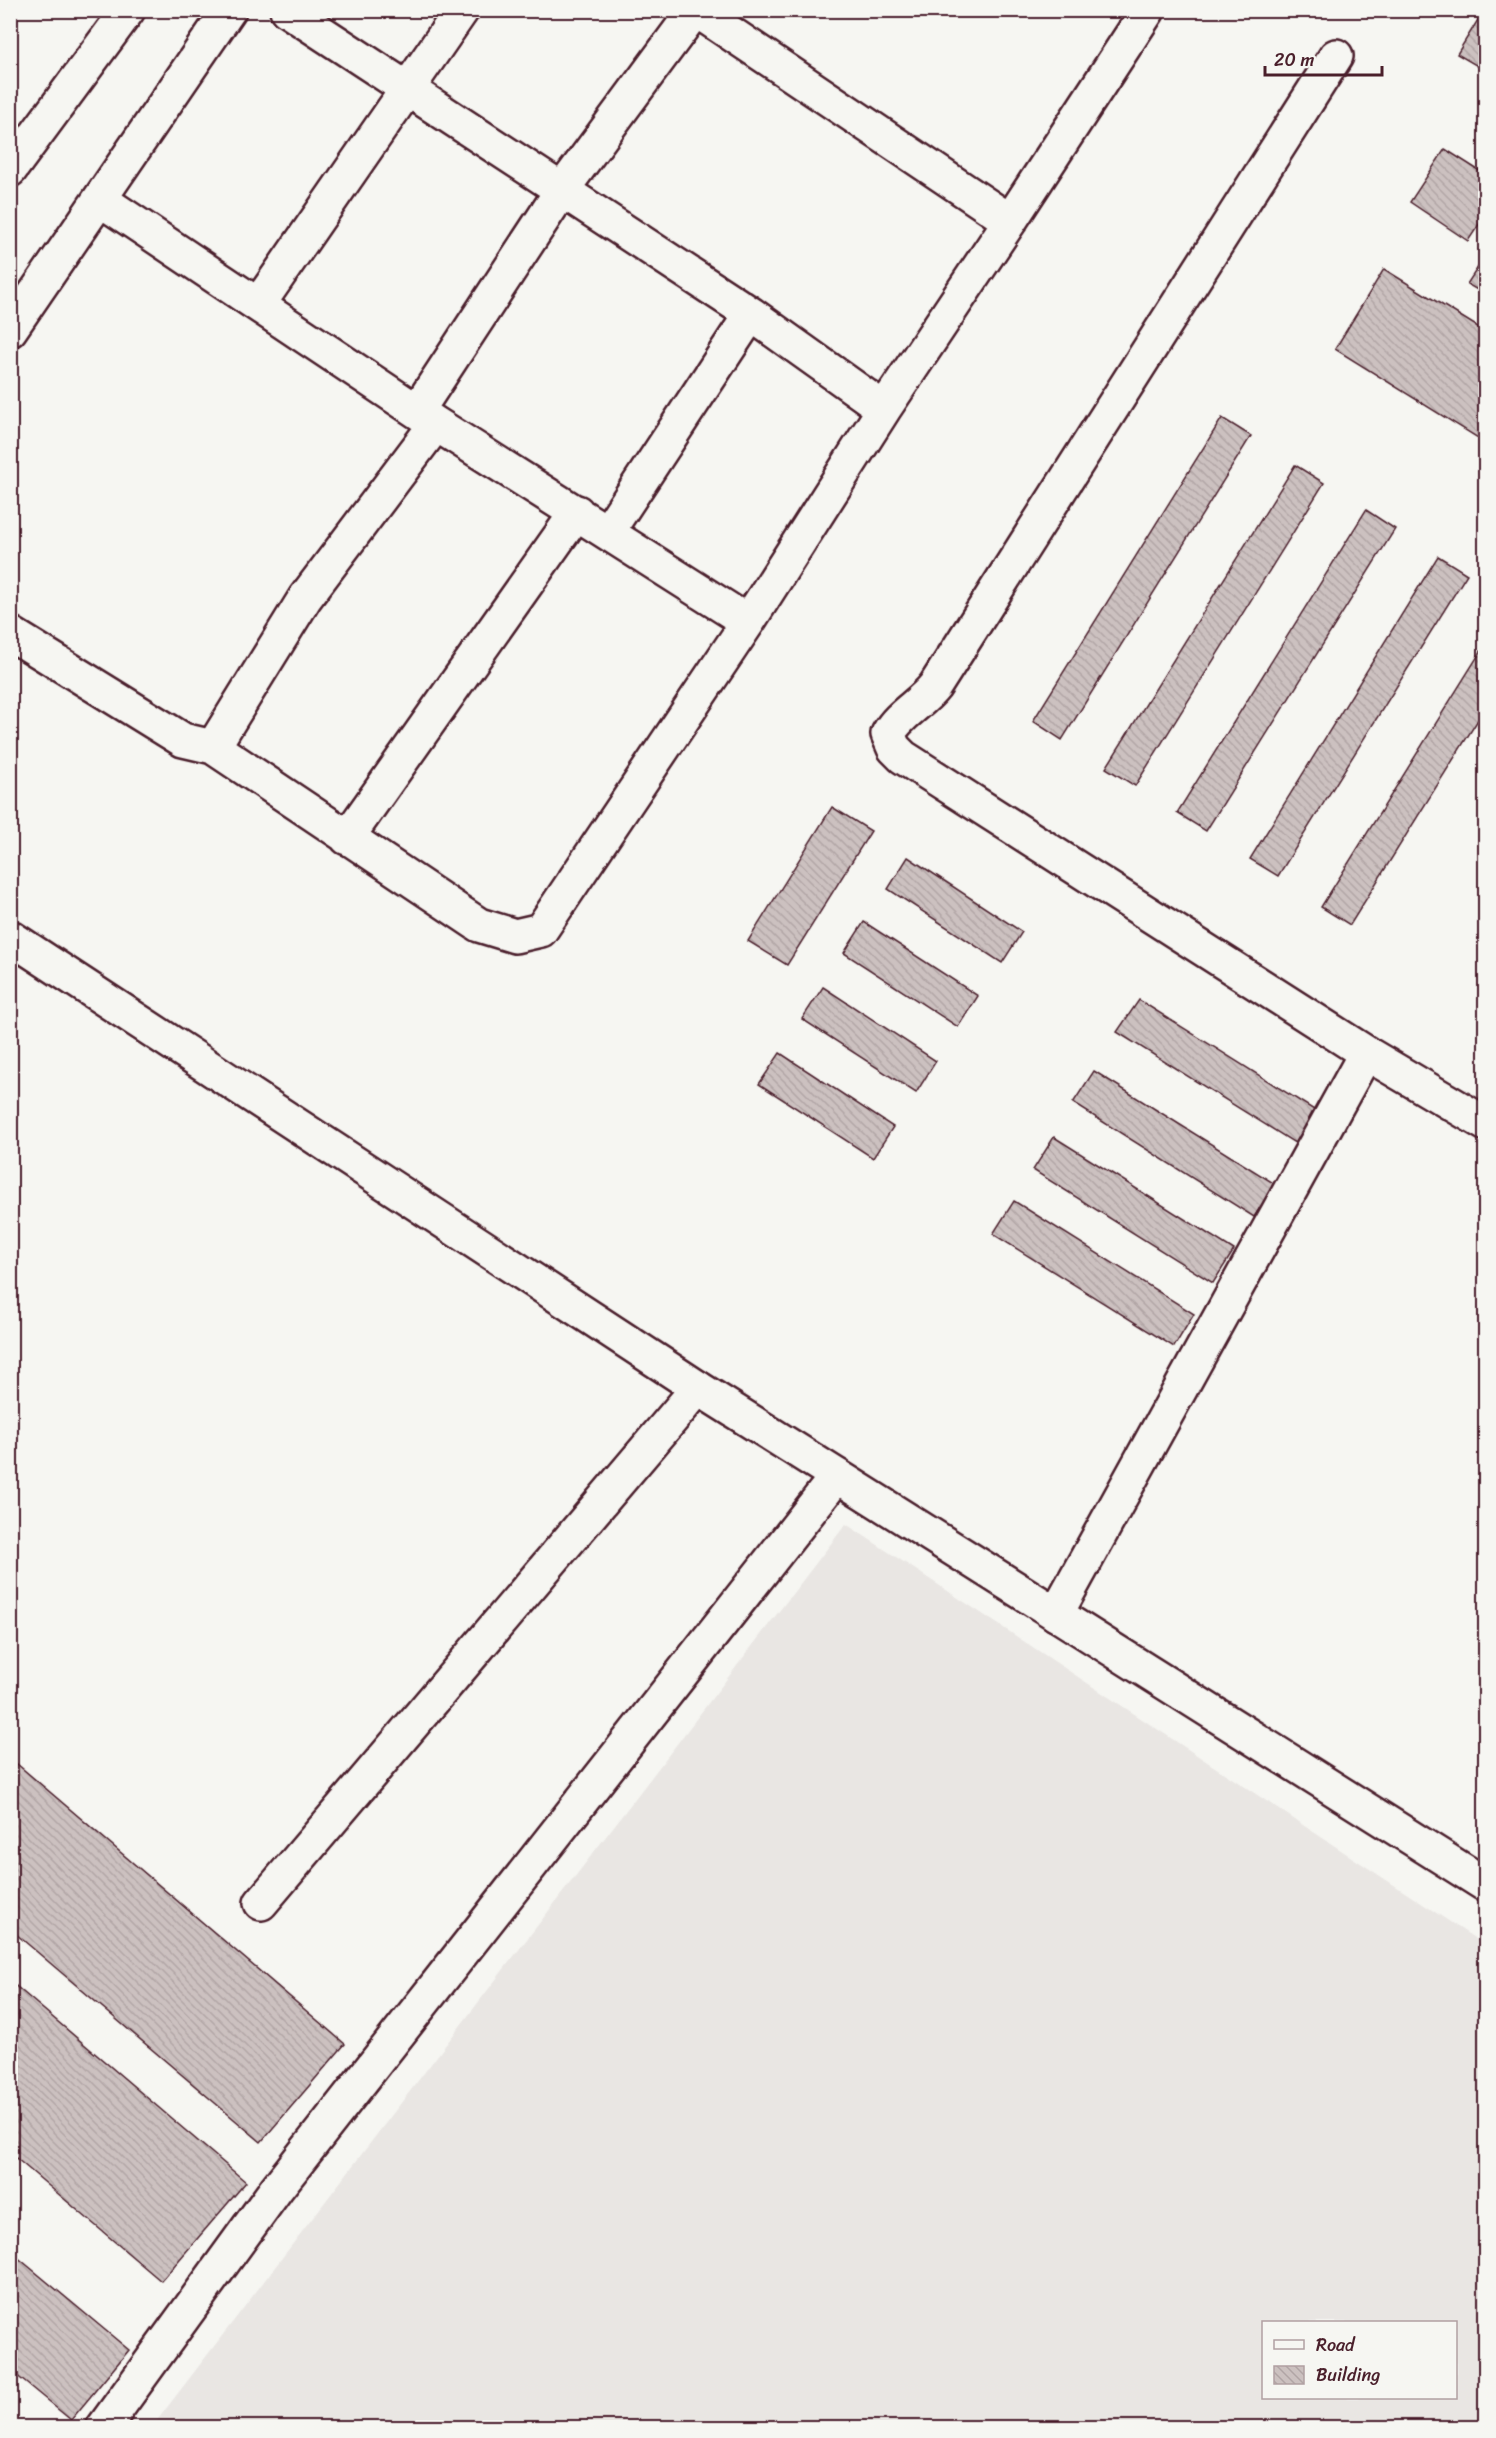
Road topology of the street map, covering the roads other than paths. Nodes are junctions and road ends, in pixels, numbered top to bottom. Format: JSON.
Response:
{"nodes":[{"id":1,"x":128,"y":10,"type":"edge"},
{"id":2,"x":229,"y":10,"type":"edge"},
{"id":3,"x":286,"y":10,"type":"edge"},
{"id":4,"x":462,"y":10,"type":"edge"},
{"id":5,"x":696,"y":10,"type":"edge"},
{"id":6,"x":1148,"y":10,"type":"edge"},
{"id":7,"x":1336,"y":56,"type":"dead end"},
{"id":8,"x":406,"y":89,"type":"junction"},
{"id":9,"x":10,"y":170,"type":"edge"},
{"id":10,"x":562,"y":190,"type":"junction"},
{"id":11,"x":101,"y":200,"type":"junction"},
{"id":12,"x":1010,"y":221,"type":"junction"},
{"id":13,"x":258,"y":305,"type":"junction"},
{"id":14,"x":752,"y":314,"type":"junction"},
{"id":15,"x":10,"y":330,"type":"edge"},
{"id":16,"x":884,"y":408,"type":"junction"},
{"id":17,"x":427,"y":418,"type":"junction"},
{"id":18,"x":577,"y":512,"type":"junction"},
{"id":19,"x":608,"y":531,"type":"junction"},
{"id":20,"x":748,"y":622,"type":"junction"},
{"id":21,"x":10,"y":633,"type":"edge"},
{"id":22,"x":213,"y":747,"type":"junction"},
{"id":23,"x":347,"y":838,"type":"junction"},
{"id":24,"x":10,"y":937,"type":"edge"},
{"id":25,"x":1366,"y":1053,"type":"junction"},
{"id":26,"x":1485,"y":1124,"type":"edge"},
{"id":27,"x":698,"y":1388,"type":"junction"},
{"id":28,"x":837,"y":1476,"type":"junction"},
{"id":29,"x":1056,"y":1614,"type":"junction"},
{"id":30,"x":1485,"y":1885,"type":"edge"},
{"id":31,"x":261,"y":1903,"type":"dead end"},
{"id":32,"x":103,"y":2427,"type":"edge"}],
"edges":[{"from":1,"to":9,"type":"street"},
{"from":2,"to":11,"type":"street"},
{"from":3,"to":8,"type":"street"},
{"from":4,"to":8,"type":"street"},
{"from":5,"to":10,"type":"street"},
{"from":5,"to":12,"type":"street"},
{"from":6,"to":12,"type":"street"},
{"from":7,"to":25,"type":"street"},
{"from":8,"to":10,"type":"street"},
{"from":8,"to":13,"type":"street"},
{"from":10,"to":14,"type":"street"},
{"from":10,"to":17,"type":"street"},
{"from":11,"to":13,"type":"street"},
{"from":11,"to":15,"type":"street"},
{"from":12,"to":16,"type":"street"},
{"from":13,"to":17,"type":"street"},
{"from":14,"to":16,"type":"street"},
{"from":14,"to":19,"type":"street"},
{"from":16,"to":20,"type":"street"},
{"from":17,"to":18,"type":"street"},
{"from":17,"to":22,"type":"street"},
{"from":18,"to":19,"type":"street"},
{"from":18,"to":23,"type":"street"},
{"from":19,"to":20,"type":"street"},
{"from":20,"to":23,"type":"street"},
{"from":21,"to":22,"type":"street"},
{"from":22,"to":23,"type":"street"},
{"from":24,"to":27,"type":"street"},
{"from":25,"to":26,"type":"street"},
{"from":25,"to":29,"type":"street"},
{"from":27,"to":28,"type":"street"},
{"from":27,"to":31,"type":"street"},
{"from":28,"to":29,"type":"street"},
{"from":28,"to":32,"type":"street"},
{"from":29,"to":30,"type":"street"}]}
